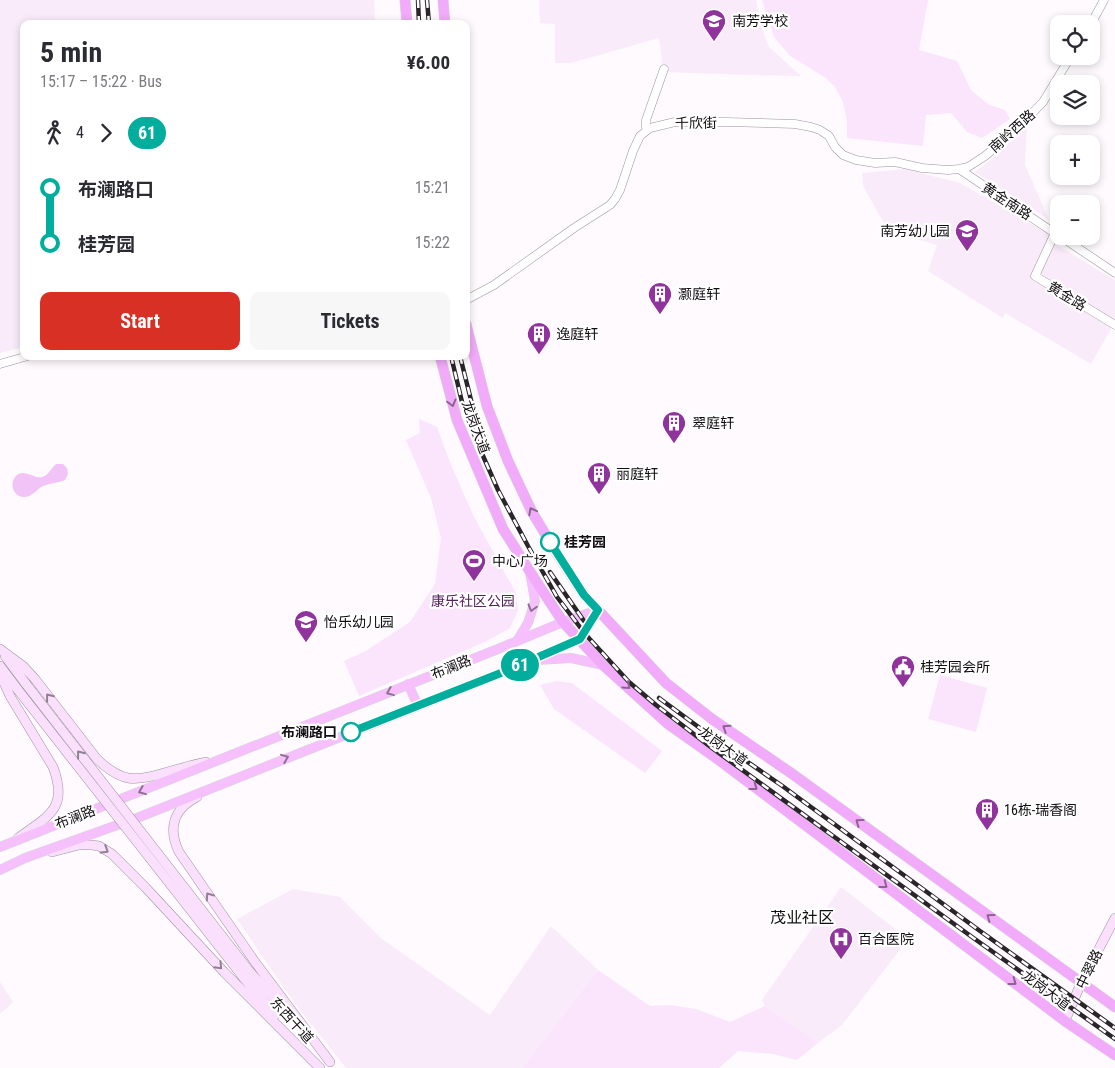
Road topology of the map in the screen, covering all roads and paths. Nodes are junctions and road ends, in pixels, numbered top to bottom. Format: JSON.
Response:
{"nodes":[{"id":1,"x":405,"y":0,"type":"edge"},
{"id":2,"x":443,"y":0,"type":"edge"},
{"id":3,"x":1104,"y":0,"type":"edge"},
{"id":4,"x":1095,"y":15,"type":"edge"},
{"id":5,"x":407,"y":20,"type":"edge"},
{"id":6,"x":445,"y":20,"type":"edge"},
{"id":7,"x":1066,"y":65,"type":"edge"},
{"id":8,"x":664,"y":69,"type":"dead end"},
{"id":9,"x":647,"y":130,"type":"junction"},
{"id":10,"x":959,"y":169,"type":"junction"},
{"id":11,"x":1050,"y":230,"type":"edge"},
{"id":12,"x":1052,"y":245,"type":"edge"},
{"id":13,"x":1073,"y":245,"type":"edge"},
{"id":14,"x":1115,"y":273,"type":"edge"},
{"id":15,"x":470,"y":298,"type":"edge"},
{"id":16,"x":1115,"y":325,"type":"edge"},
{"id":17,"x":470,"y":340,"type":"edge"},
{"id":18,"x":20,"y":358,"type":"edge"},
{"id":19,"x":441,"y":360,"type":"edge"},
{"id":20,"x":0,"y":364,"type":"edge"},
{"id":21,"x":530,"y":572,"type":"junction"},
{"id":22,"x":598,"y":610,"type":"junction"},
{"id":23,"x":563,"y":622,"type":"junction"},
{"id":24,"x":580,"y":639,"type":"junction"},
{"id":25,"x":517,"y":641,"type":"junction"},
{"id":26,"x":0,"y":650,"type":"edge"},
{"id":27,"x":530,"y":660,"type":"junction"},
{"id":28,"x":604,"y":665,"type":"junction"},
{"id":29,"x":0,"y":666,"type":"edge"},
{"id":30,"x":0,"y":674,"type":"edge"},
{"id":31,"x":408,"y":684,"type":"junction"},
{"id":32,"x":22,"y":687,"type":"junction"},
{"id":33,"x":418,"y":706,"type":"junction"},
{"id":34,"x":232,"y":754,"type":"junction"},
{"id":35,"x":239,"y":776,"type":"junction"},
{"id":36,"x":14,"y":841,"type":"junction"},
{"id":37,"x":0,"y":847,"type":"edge"},
{"id":38,"x":25,"y":858,"type":"junction"},
{"id":39,"x":0,"y":870,"type":"edge"},
{"id":40,"x":1115,"y":918,"type":"edge"},
{"id":41,"x":246,"y":975,"type":"junction"},
{"id":42,"x":1081,"y":983,"type":"junction"},
{"id":43,"x":1115,"y":1007,"type":"edge"},
{"id":44,"x":1065,"y":1021,"type":"junction"},
{"id":45,"x":1115,"y":1055,"type":"edge"},
{"id":46,"x":333,"y":1065,"type":"edge"},
{"id":47,"x":320,"y":1068,"type":"edge"}],
"edges":[{"from":1,"to":5,"type":"highway"},
{"from":2,"to":6,"type":"highway"},
{"from":3,"to":4,"type":"street"},
{"from":7,"to":10,"type":"street","name":"南岭西路"},
{"from":8,"to":9,"type":"street"},
{"from":9,"to":10,"type":"street","name":"千欣街"},
{"from":9,"to":15,"type":"street"},
{"from":10,"to":11,"type":"street","name":"黄金南路"},
{"from":12,"to":16,"type":"street","name":"黄金路"},
{"from":13,"to":14,"type":"street","name":"黄金南路"},
{"from":22,"to":17,"type":"highway","name":"龙岗大道","one_way":true},
{"from":18,"to":20,"type":"street"},
{"from":19,"to":21,"type":"highway","name":"龙岗大道","one_way":true},
{"from":21,"to":23,"type":"highway","name":"龙岗大道"},
{"from":21,"to":25,"type":"main road","one_way":true},
{"from":22,"to":23,"type":"main road","name":"布澜路"},
{"from":22,"to":24,"type":"main road"},
{"from":42,"to":22,"type":"highway","name":"龙岗大道","one_way":true},
{"from":23,"to":24,"type":"highway","name":"龙岗大道"},
{"from":23,"to":25,"type":"main road","name":"布澜路"},
{"from":24,"to":27,"type":"main road","name":"布澜路"},
{"from":24,"to":28,"type":"highway","name":"龙岗大道"},
{"from":25,"to":31,"type":"main road","name":"布澜路"},
{"from":26,"to":32,"type":"main road"},
{"from":34,"to":26,"type":"main road","one_way":true},
{"from":27,"to":28,"type":"main road"},
{"from":27,"to":33,"type":"main road","name":"布澜路"},
{"from":28,"to":44,"type":"highway","name":"龙岗大道","one_way":true},
{"from":29,"to":32,"type":"main road"},
{"from":30,"to":36,"type":"main road"},
{"from":31,"to":33,"type":"main road"},
{"from":31,"to":34,"type":"main road","name":"布澜路","one_way":true},
{"from":32,"to":41,"type":"main road","bridge":true},
{"from":35,"to":33,"type":"main road","name":"布澜路","one_way":true},
{"from":34,"to":36,"type":"main road","name":"布澜路","one_way":true},
{"from":35,"to":38,"type":"main road","name":"布澜路"},
{"from":46,"to":35,"type":"main road","one_way":true},
{"from":36,"to":37,"type":"main road","name":"布澜路"},
{"from":38,"to":39,"type":"main road","name":"布澜路"},
{"from":38,"to":47,"type":"main road","one_way":true},
{"from":40,"to":42,"type":"main road","name":"中翠路"},
{"from":41,"to":46,"type":"main road","name":"东西干道"},
{"from":41,"to":47,"type":"main road","name":"东西干道"},
{"from":42,"to":43,"type":"highway","name":"龙岗大道"},
{"from":42,"to":44,"type":"main road","name":"中翠路"},
{"from":44,"to":45,"type":"highway","name":"龙岗大道"}]}
